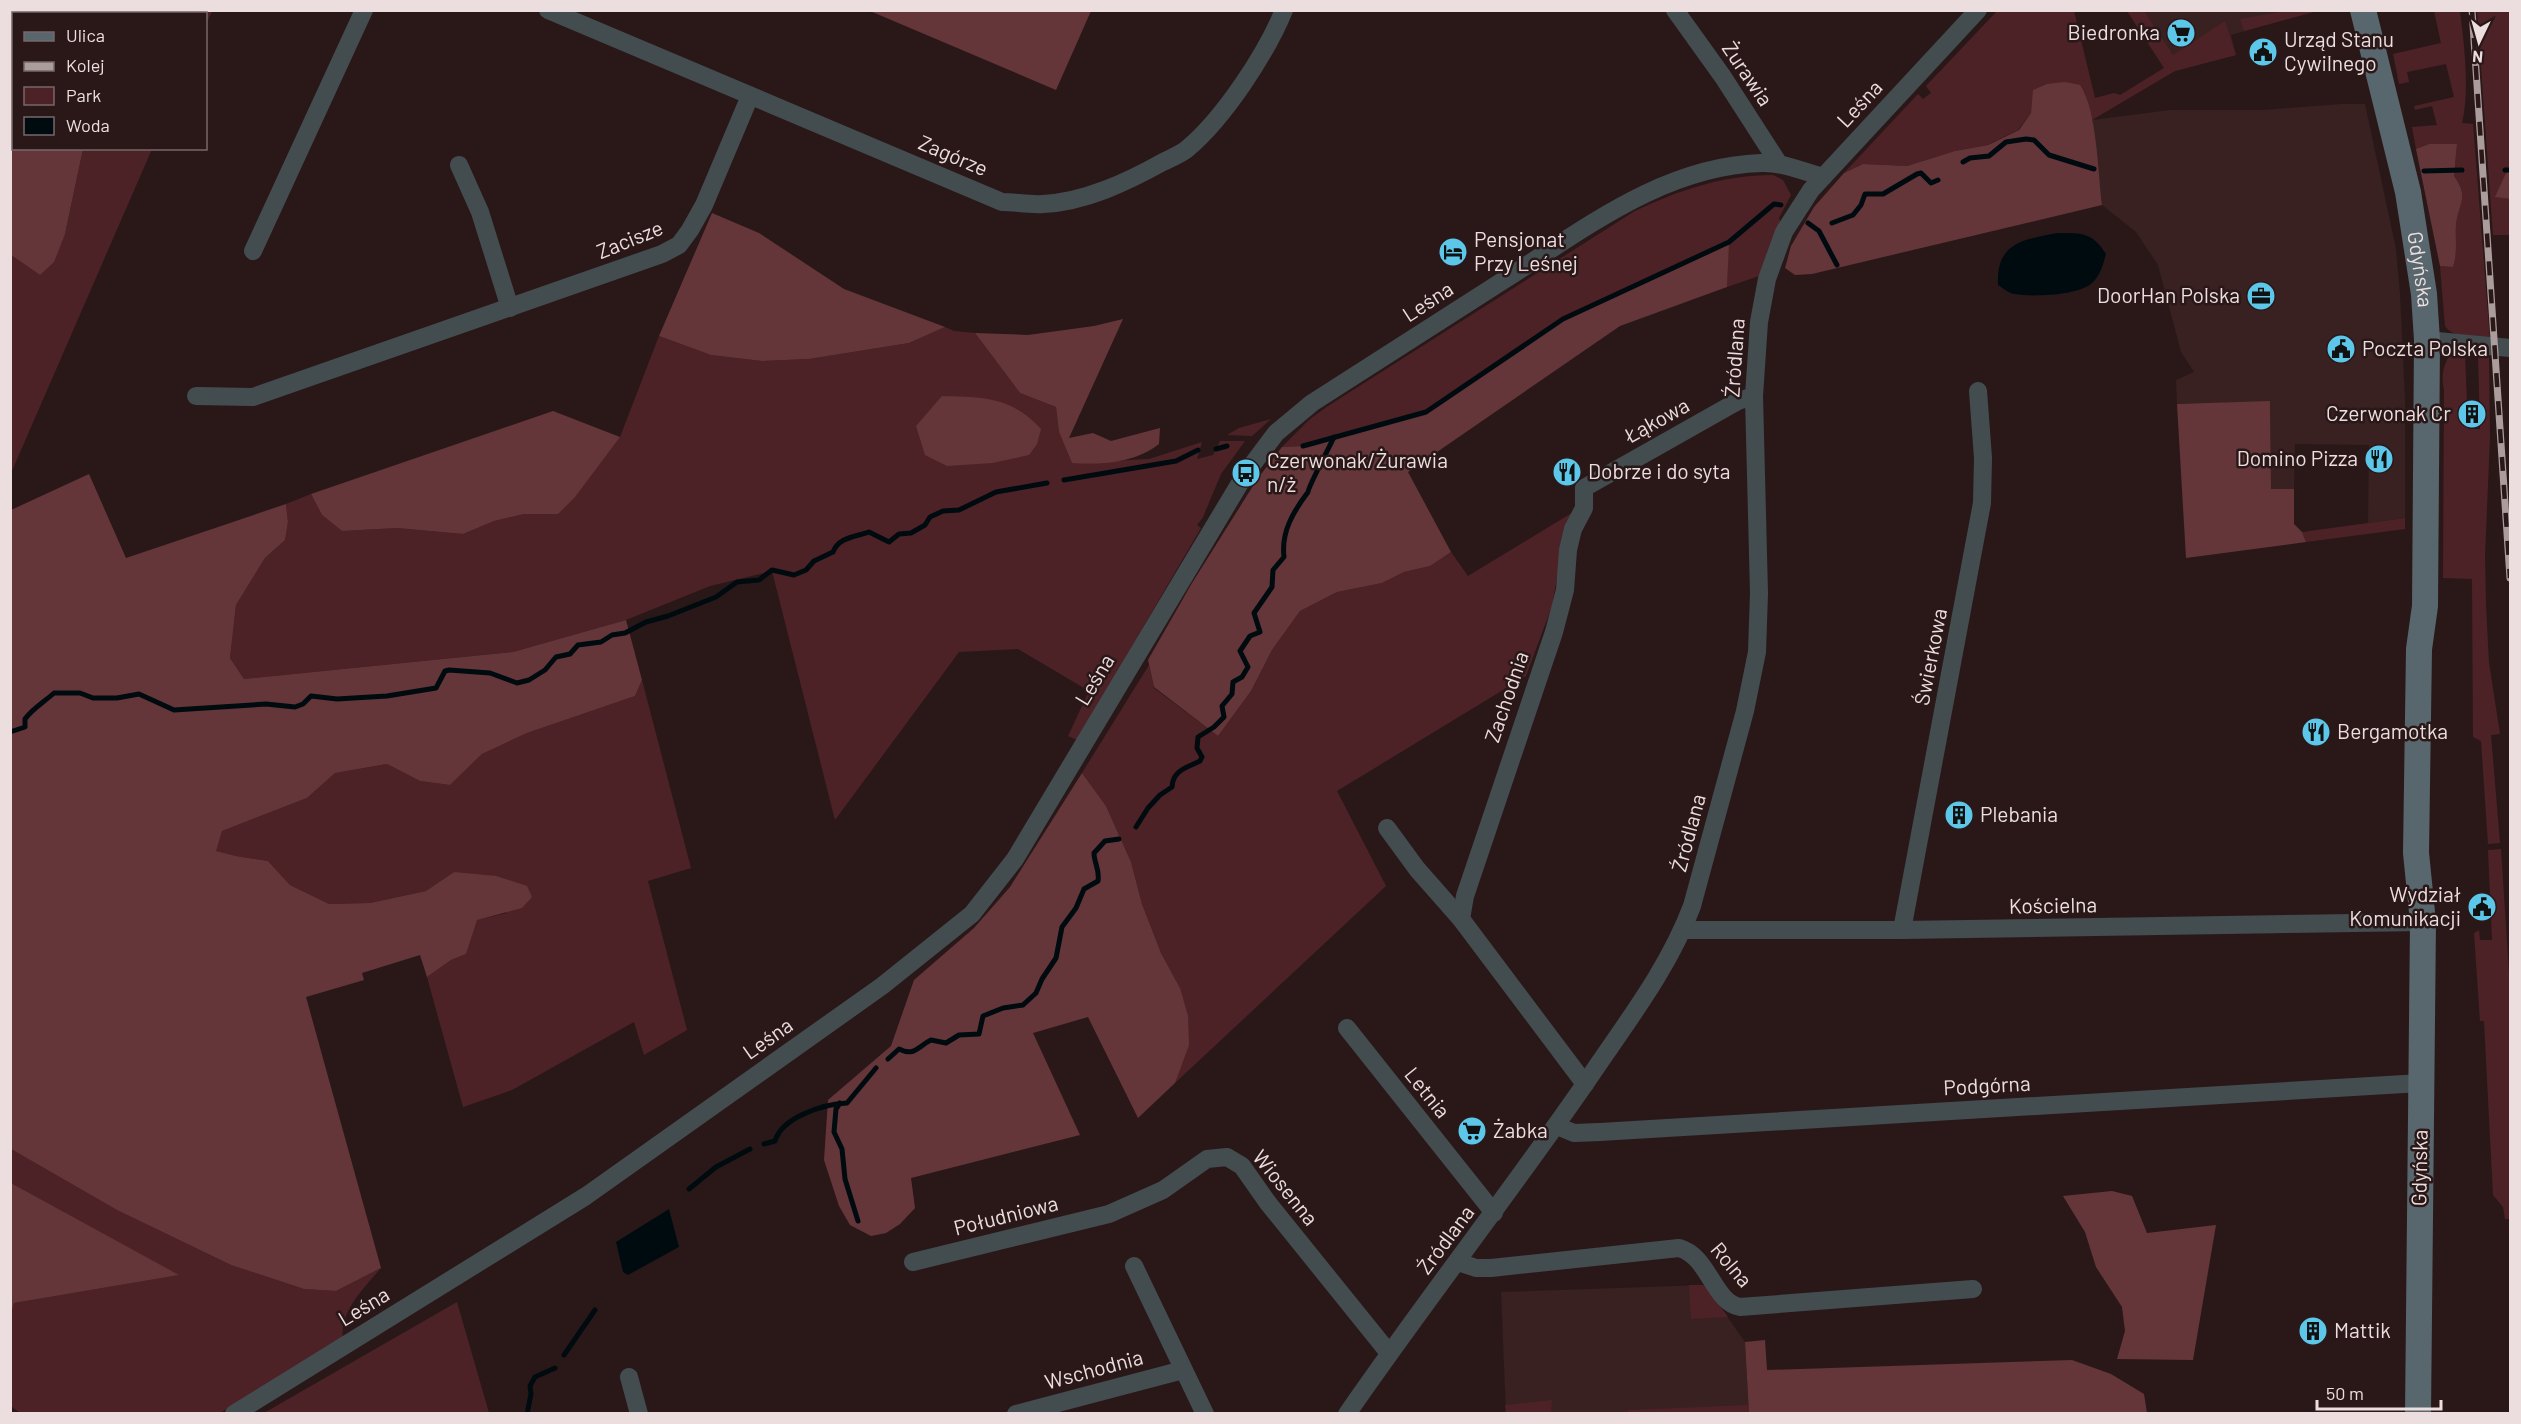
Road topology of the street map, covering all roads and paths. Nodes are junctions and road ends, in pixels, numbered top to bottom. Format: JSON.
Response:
{"nodes":[{"id":1,"x":364,"y":10,"type":"edge"},
{"id":2,"x":548,"y":10,"type":"edge"},
{"id":3,"x":1284,"y":10,"type":"edge"},
{"id":4,"x":1675,"y":10,"type":"edge"},
{"id":5,"x":1978,"y":10,"type":"edge"},
{"id":6,"x":2363,"y":10,"type":"edge"},
{"id":7,"x":750,"y":96,"type":"junction"},
{"id":8,"x":1779,"y":164,"type":"junction"},
{"id":9,"x":459,"y":165,"type":"dead end"},
{"id":10,"x":1822,"y":177,"type":"junction"},
{"id":11,"x":253,"y":251,"type":"dead end"},
{"id":12,"x":510,"y":308,"type":"junction"},
{"id":13,"x":2427,"y":340,"type":"junction"},
{"id":14,"x":2511,"y":348,"type":"edge"},
{"id":15,"x":1978,"y":390,"type":"dead end"},
{"id":16,"x":196,"y":396,"type":"dead end"},
{"id":17,"x":1754,"y":396,"type":"junction"},
{"id":18,"x":1584,"y":488,"type":"joint"},
{"id":19,"x":1387,"y":828,"type":"dead end"},
{"id":20,"x":1461,"y":919,"type":"junction"},
{"id":21,"x":2423,"y":922,"type":"junction"},
{"id":22,"x":1683,"y":930,"type":"junction"},
{"id":23,"x":1902,"y":930,"type":"junction"},
{"id":24,"x":1347,"y":1028,"type":"dead end"},
{"id":25,"x":2421,"y":1083,"type":"junction"},
{"id":26,"x":1585,"y":1084,"type":"junction"},
{"id":27,"x":1557,"y":1126,"type":"junction"},
{"id":28,"x":1109,"y":1214,"type":"joint"},
{"id":29,"x":1494,"y":1214,"type":"junction"},
{"id":30,"x":913,"y":1262,"type":"dead end"},
{"id":31,"x":1458,"y":1262,"type":"junction"},
{"id":32,"x":1134,"y":1266,"type":"dead end"},
{"id":33,"x":1973,"y":1289,"type":"dead end"},
{"id":34,"x":1389,"y":1353,"type":"junction"},
{"id":35,"x":1183,"y":1370,"type":"junction"},
{"id":36,"x":628,"y":1377,"type":"dead end"},
{"id":37,"x":234,"y":1413,"type":"edge"},
{"id":38,"x":639,"y":1413,"type":"edge"},
{"id":39,"x":1016,"y":1413,"type":"edge"},
{"id":40,"x":1205,"y":1413,"type":"edge"},
{"id":41,"x":1347,"y":1413,"type":"edge"},
{"id":42,"x":2418,"y":1413,"type":"edge"}],
"edges":[{"from":1,"to":11,"type":"street"},
{"from":2,"to":7,"type":"street","name":"Zagórze"},
{"from":3,"to":7,"type":"street","name":"Zagórze"},
{"from":4,"to":8,"type":"street","name":"Żurawia"},
{"from":5,"to":10,"type":"street","name":"Leśna"},
{"from":6,"to":13,"type":"main road","name":"Gdyńska"},
{"from":7,"to":12,"type":"street","name":"Zacisze"},
{"from":8,"to":10,"type":"street","name":"Leśna"},
{"from":8,"to":37,"type":"street","name":"Leśna"},
{"from":9,"to":12,"type":"street"},
{"from":10,"to":17,"type":"street","name":"Źródlana"},
{"from":12,"to":16,"type":"street","name":"Zacisze"},
{"from":13,"to":14,"type":"street"},
{"from":13,"to":21,"type":"main road","name":"Gdyńska"},
{"from":15,"to":23,"type":"street","name":"Świerkowa"},
{"from":17,"to":18,"type":"street","name":"Łąkowa"},
{"from":17,"to":22,"type":"street","name":"Źródlana"},
{"from":18,"to":20,"type":"street","name":"Zachodnia"},
{"from":19,"to":20,"type":"street"},
{"from":20,"to":26,"type":"street"},
{"from":21,"to":23,"type":"street","name":"Kościelna"},
{"from":21,"to":25,"type":"main road","name":"Gdyńska"},
{"from":22,"to":23,"type":"street","name":"Kościelna"},
{"from":22,"to":26,"type":"street","name":"Źródlana"},
{"from":24,"to":29,"type":"street","name":"Letnia"},
{"from":25,"to":27,"type":"street","name":"Podgórna"},
{"from":25,"to":42,"type":"main road","name":"Gdyńska"},
{"from":26,"to":27,"type":"street","name":"Źródlana"},
{"from":27,"to":29,"type":"street","name":"Źródlana"},
{"from":28,"to":30,"type":"street","name":"Południowa"},
{"from":28,"to":34,"type":"street","name":"Wiosenna"},
{"from":29,"to":31,"type":"street","name":"Źródlana"},
{"from":31,"to":33,"type":"street","name":"Rolna"},
{"from":31,"to":34,"type":"street","name":"Źródlana"},
{"from":32,"to":35,"type":"street"},
{"from":34,"to":41,"type":"street","name":"Źródlana"},
{"from":35,"to":39,"type":"street","name":"Wschodnia"},
{"from":35,"to":40,"type":"street"},
{"from":36,"to":38,"type":"street"}]}
